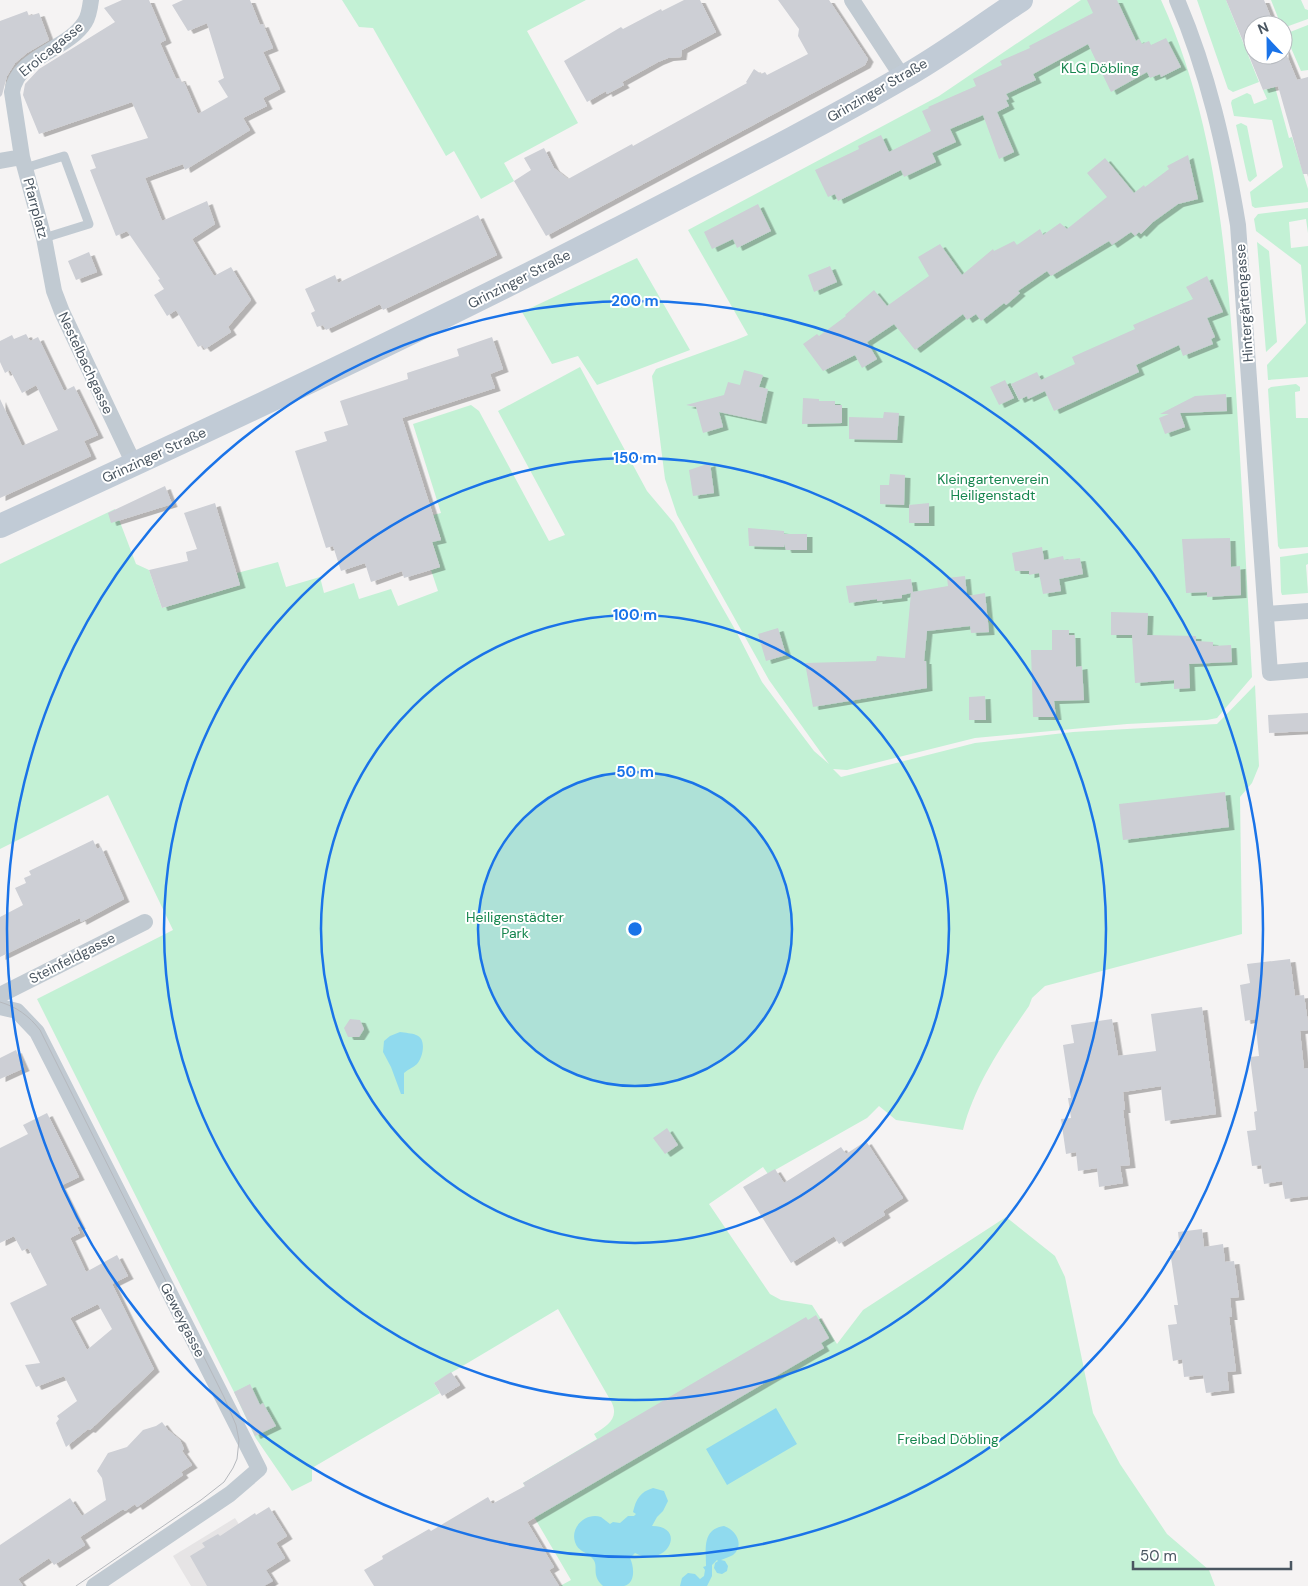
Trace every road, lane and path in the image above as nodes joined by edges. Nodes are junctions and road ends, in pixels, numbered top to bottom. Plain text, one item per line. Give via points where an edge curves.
1 (91, 0) edge
2 (852, 0) edge
3 (1021, 0) edge
4 (1177, 0) edge
5 (902, 78) junction
6 (0, 162) edge
7 (24, 163) junction
8 (44, 238) junction
9 (48, 258) joint
10 (134, 464) junction
11 (0, 526) edge
12 (1308, 611) edge
13 (1266, 614) junction
14 (1308, 670) edge
15 (144, 922) dead end
16 (0, 995) edge
17 (0, 1008) edge
18 (94, 1586) edge

1 - 7 street, Eroicagasse via 86,22 79,30 32,62 14,82 13,106
2 - 5 street
3 - 5 street, Grinzinger Straße
4 - 13 street, Hintergärtengasse via 1190,29 1213,102 1238,225
5 - 10 street, Grinzinger Straße via 668,204 512,283
6 - 7 street
7 - 8 street, Pfarrplatz
7 - 8 lane via 64,156 89,224
8 - 9 street, Pfarrplatz
9 - 10 street, Nestelbachgasse via 62,312
10 - 11 street, Grinzinger Straße
12 - 13 street
13 - 14 street, Hintergärtengasse via 1270,673
15 - 16 street, Steinfeldgasse
17 - 18 street, Geweygasse via 17,1011 37,1032 259,1469 230,1494

